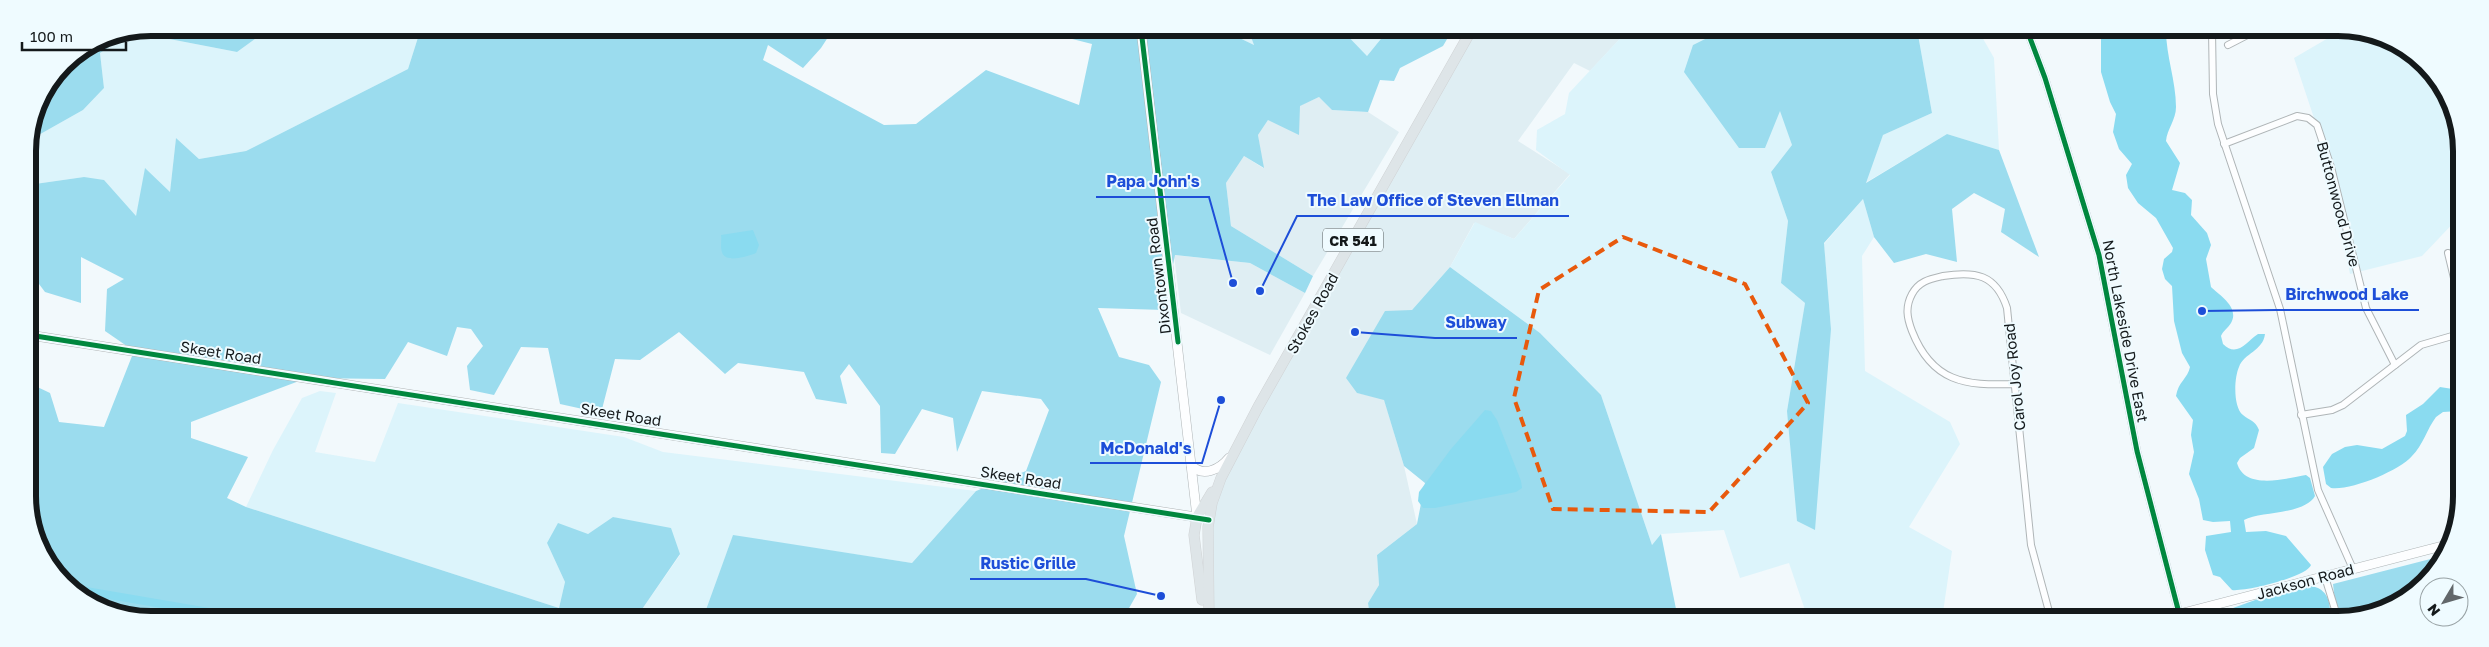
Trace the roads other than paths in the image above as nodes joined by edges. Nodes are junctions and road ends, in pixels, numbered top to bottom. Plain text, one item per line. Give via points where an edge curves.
1 (1142, 36) edge
2 (1468, 36) edge
3 (2029, 36) edge
4 (2212, 36) edge
5 (2245, 36) edge
6 (2228, 45) dead end
7 (2224, 144) junction
8 (2448, 253) dead end
9 (2453, 274) edge
10 (36, 335) edge
11 (2453, 336) edge
12 (2395, 365) junction
13 (2014, 384) junction
14 (2301, 415) junction
15 (1234, 451) junction
16 (1191, 465) junction
17 (1227, 466) junction
18 (1197, 517) junction
19 (1209, 520) junction
20 (2441, 546) edge
21 (2353, 569) junction
22 (2325, 577) junction
23 (1208, 606) junction
24 (1206, 611) edge
25 (1208, 611) edge
26 (2049, 611) edge
27 (2178, 611) edge
28 (2187, 611) edge
29 (2336, 611) edge

1 - 16 street, Dixontown Road
2 - 15 main road, Stokes Road / CR 541
3 - 27 street, North Lakeside Drive East via 2099,254 2137,451
4 - 7 street via 2213,94
5 - 6 street
7 - 12 street, Buttonwood Drive via 2297,116 2308,118 2317,126 2331,168 2366,308
7 - 14 street via 2274,287
8 - 9 street
10 - 18 street, Skeet Road
11 - 12 street via 2421,345
12 - 14 street via 2343,405
13 - 13 street, Carol Joy Road via 2007,308 1998,289 1971,273 1928,279 1917,286 1907,307 1908,319 1919,347 1939,370 1960,381 1978,385
13 - 26 street, Carol Joy Road via 2031,545
14 - 21 street via 2318,489
15 - 16 street via 1222,466 1211,471 1197,470
15 - 17 main road, Stokes Road / CR 541
16 - 18 street, Dixontown Road
17 - 18 main road, Stokes Road / CR 541
17 - 19 main road, Stokes Road / CR 541 via 1216,490
18 - 19 street, Skeet Road
18 - 23 main road
18 - 24 main road, Stokes Road / CR 541 via 1195,548
19 - 23 main road, Stokes Road / CR 541
20 - 21 street, Jackson Road
21 - 22 street, Jackson Road
22 - 28 street, Jackson Road
22 - 29 street
23 - 25 main road, Stokes Road / CR 541

